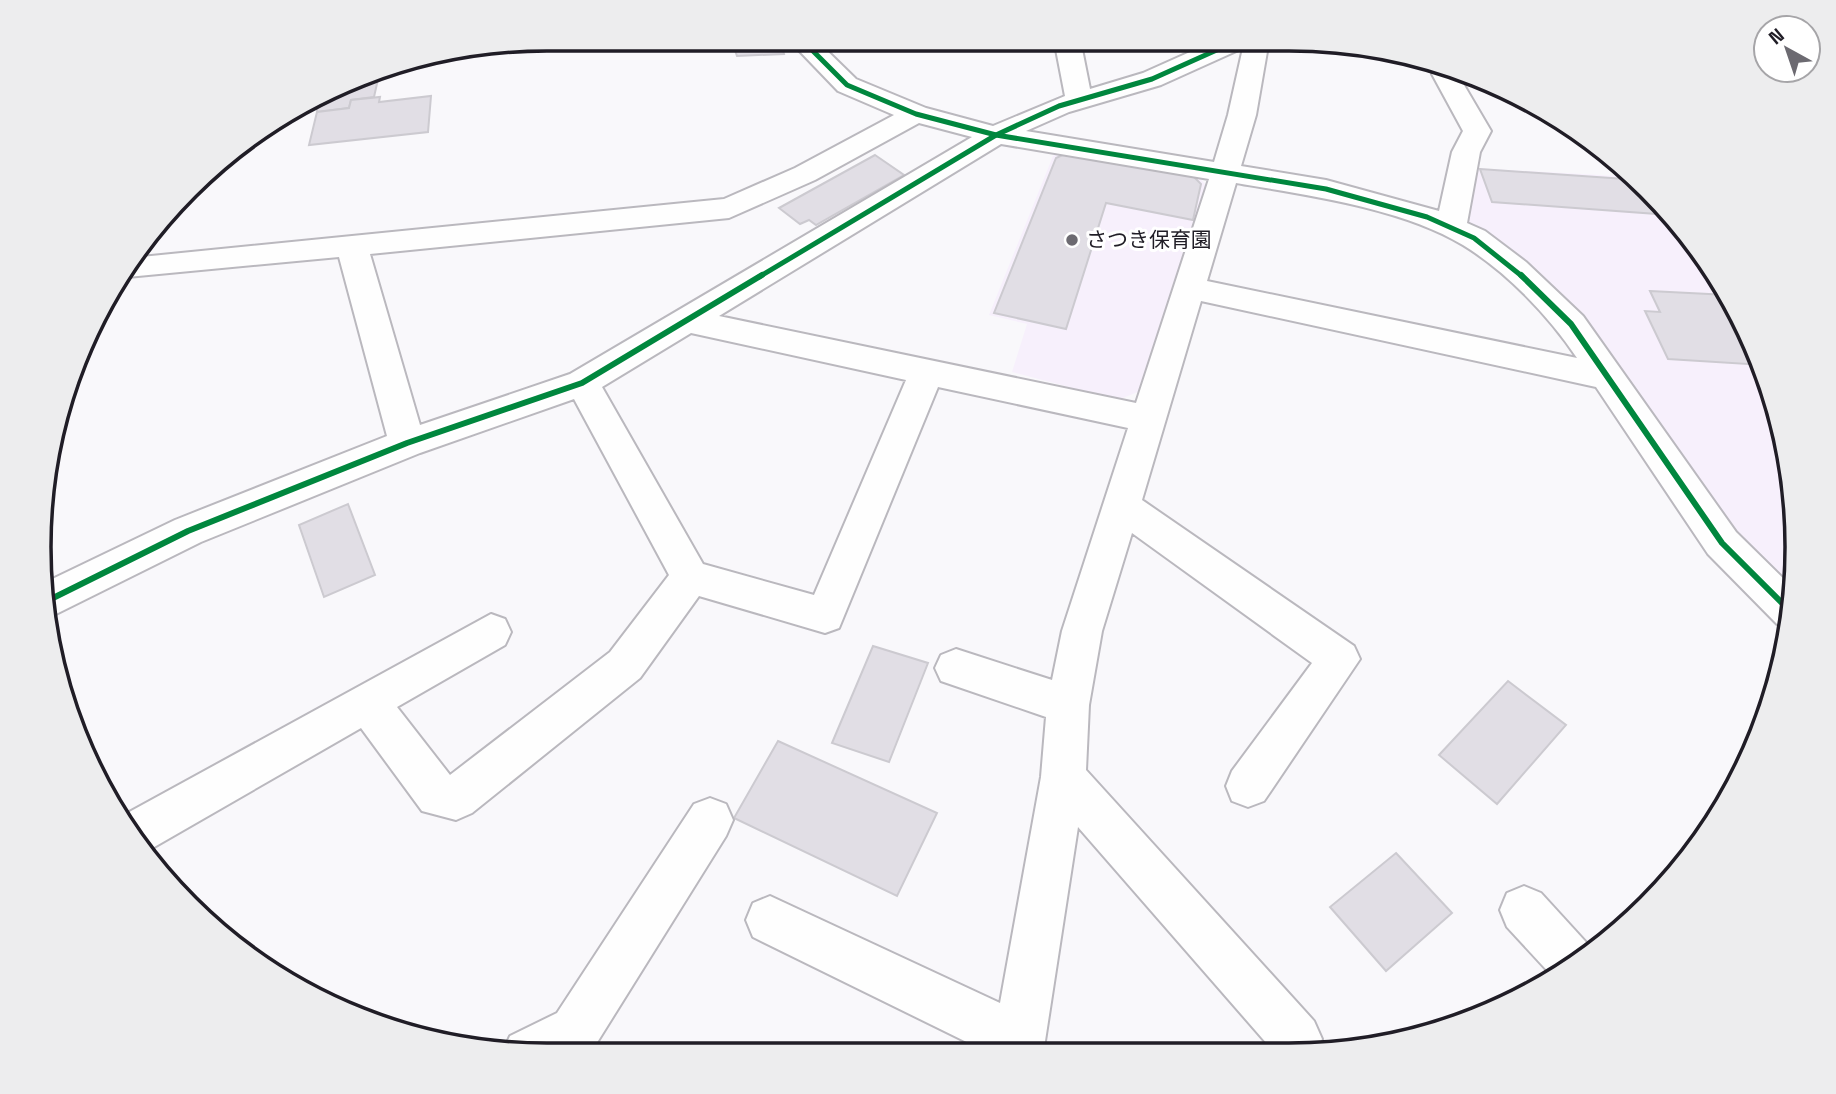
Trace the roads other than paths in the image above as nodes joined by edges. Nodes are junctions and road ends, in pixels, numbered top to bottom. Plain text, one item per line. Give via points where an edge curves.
1 (813, 51) edge
2 (1069, 51) edge
3 (1214, 51) edge
4 (1255, 51) edge
5 (1446, 76) edge
6 (1079, 100) junction
7 (916, 114) junction
8 (996, 135) junction
9 (1225, 173) junction
10 (1451, 228) junction
11 (352, 247) junction
12 (136, 268) edge
13 (1191, 288) junction
14 (688, 321) junction
15 (927, 371) junction
16 (1611, 379) junction
17 (582, 383) junction
18 (1148, 419) junction
19 (407, 443) junction
20 (1121, 505) junction
21 (690, 577) junction
22 (54, 598) edge
23 (1782, 603) edge
24 (491, 632) dead end
25 (956, 668) dead end
26 (368, 703) junction
27 (1068, 705) junction
28 (1063, 777) junction
29 (1248, 786) dead end
30 (710, 820) dead end
31 (140, 831) edge
32 (1524, 911) dead end
33 (770, 920) dead end
34 (1569, 957) edge
35 (1296, 1039) dead end
36 (550, 1043) edge
37 (1010, 1043) edge
38 (1019, 1043) edge

1 - 7 street via 847,85
2 - 6 street
3 - 6 street via 1152,79
4 - 9 street
5 - 10 street via 1477,131 1466,152
6 - 8 street
7 - 8 street
7 - 11 street via 805,174 729,208
8 - 9 street
8 - 14 street
9 - 10 street via 1326,189
9 - 13 street
10 - 16 street via 1474,238 1515,269 1571,324
11 - 12 street
11 - 19 street
13 - 16 street
13 - 18 street
14 - 15 street
14 - 17 street
15 - 18 street
15 - 21 street via 825,616
16 - 23 street via 1722,543
17 - 19 street
17 - 21 street
18 - 20 street
19 - 22 street via 188,531
20 - 27 street via 1082,631
20 - 29 street via 1339,659
21 - 26 street via 625,666 456,798 438,796
24 - 26 street
25 - 27 street
26 - 31 street
27 - 28 street
28 - 35 street
28 - 38 street
30 - 36 street via 575,1031
32 - 34 street
33 - 37 street

